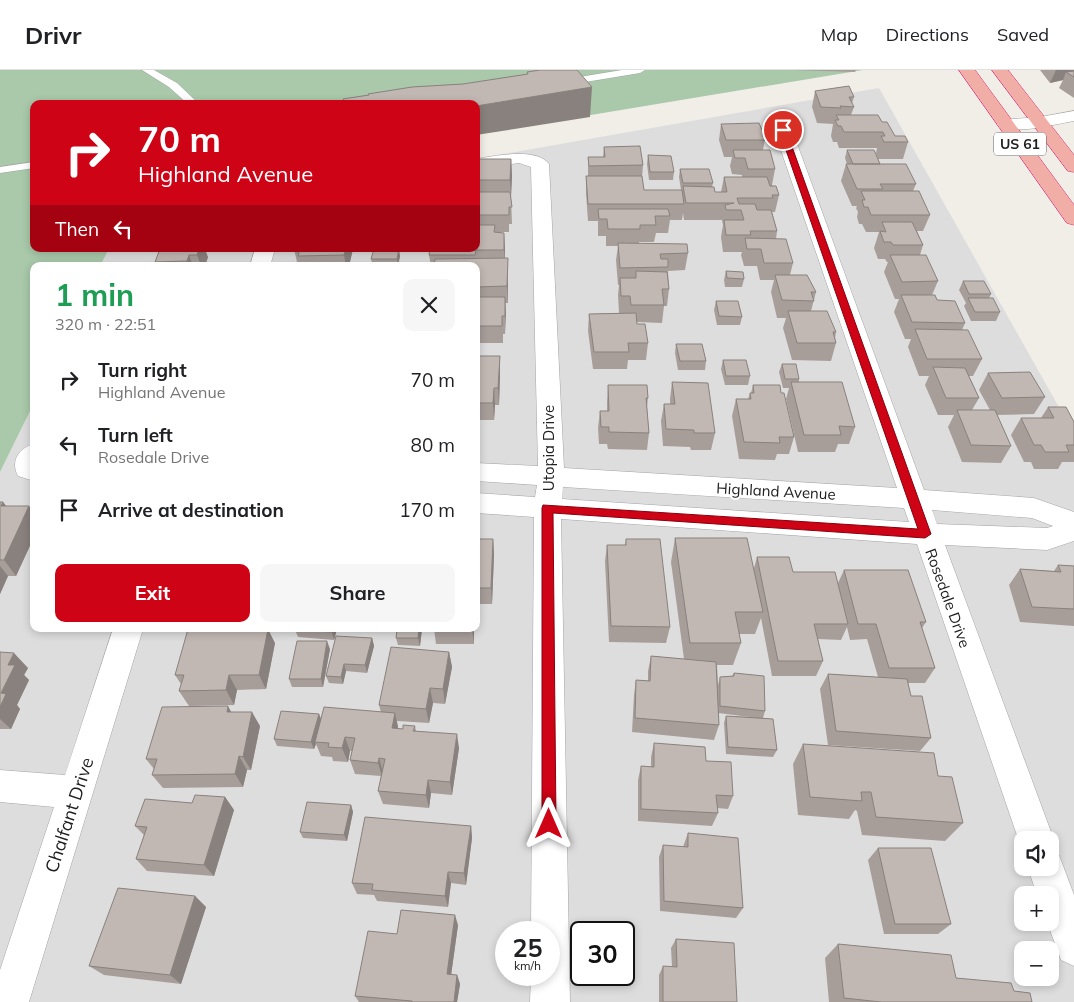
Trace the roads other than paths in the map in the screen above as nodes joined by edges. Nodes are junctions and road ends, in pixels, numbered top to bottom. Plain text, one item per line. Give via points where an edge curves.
1 (147, 70) edge
2 (634, 70) edge
3 (640, 70) edge
4 (967, 70) edge
5 (1000, 70) edge
6 (549, 85) edge
7 (190, 100) edge
8 (1074, 116) edge
9 (1040, 122) junction
10 (1006, 124) junction
11 (783, 130) dead end
12 (480, 163) edge
13 (30, 166) edge
14 (1074, 167) edge
15 (0, 170) edge
16 (1074, 219) edge
17 (30, 457) edge
18 (30, 470) edge
19 (480, 473) edge
20 (549, 493) junction
21 (914, 499) junction
22 (480, 502) edge
23 (1074, 523) edge
24 (1074, 530) edge
25 (925, 534) junction
26 (127, 632) edge
27 (0, 786) edge
28 (76, 792) junction
29 (1033, 831) edge
30 (1049, 876) edge
31 (1074, 946) edge
32 (9, 1002) edge
33 (550, 1002) edge

1 - 7 lane via 173,85
2 - 3 lane
2 - 6 lane
4 - 10 highway, US 61
5 - 9 highway, US 61
8 - 9 street
9 - 10 street
9 - 14 highway, US 61
10 - 16 highway, US 61
11 - 21 street, Rosedale Drive
12 - 20 street, Utopia Drive via 520,158 540,164
13 - 15 lane
17 - 18 street via 27,469
19 - 20 street, Highland Avenue
20 - 21 street, Highland Avenue
20 - 22 street, Highland Avenue
20 - 25 street, Highland Avenue
20 - 33 street, Utopia Drive
21 - 23 street, Highland Avenue via 1034,508
21 - 25 street, Rosedale Drive
24 - 25 street, Highland Avenue via 1047,539
25 - 29 street, Rosedale Drive
26 - 28 street, Chalfant Drive
27 - 28 street
28 - 32 street, Chalfant Drive
30 - 31 street

